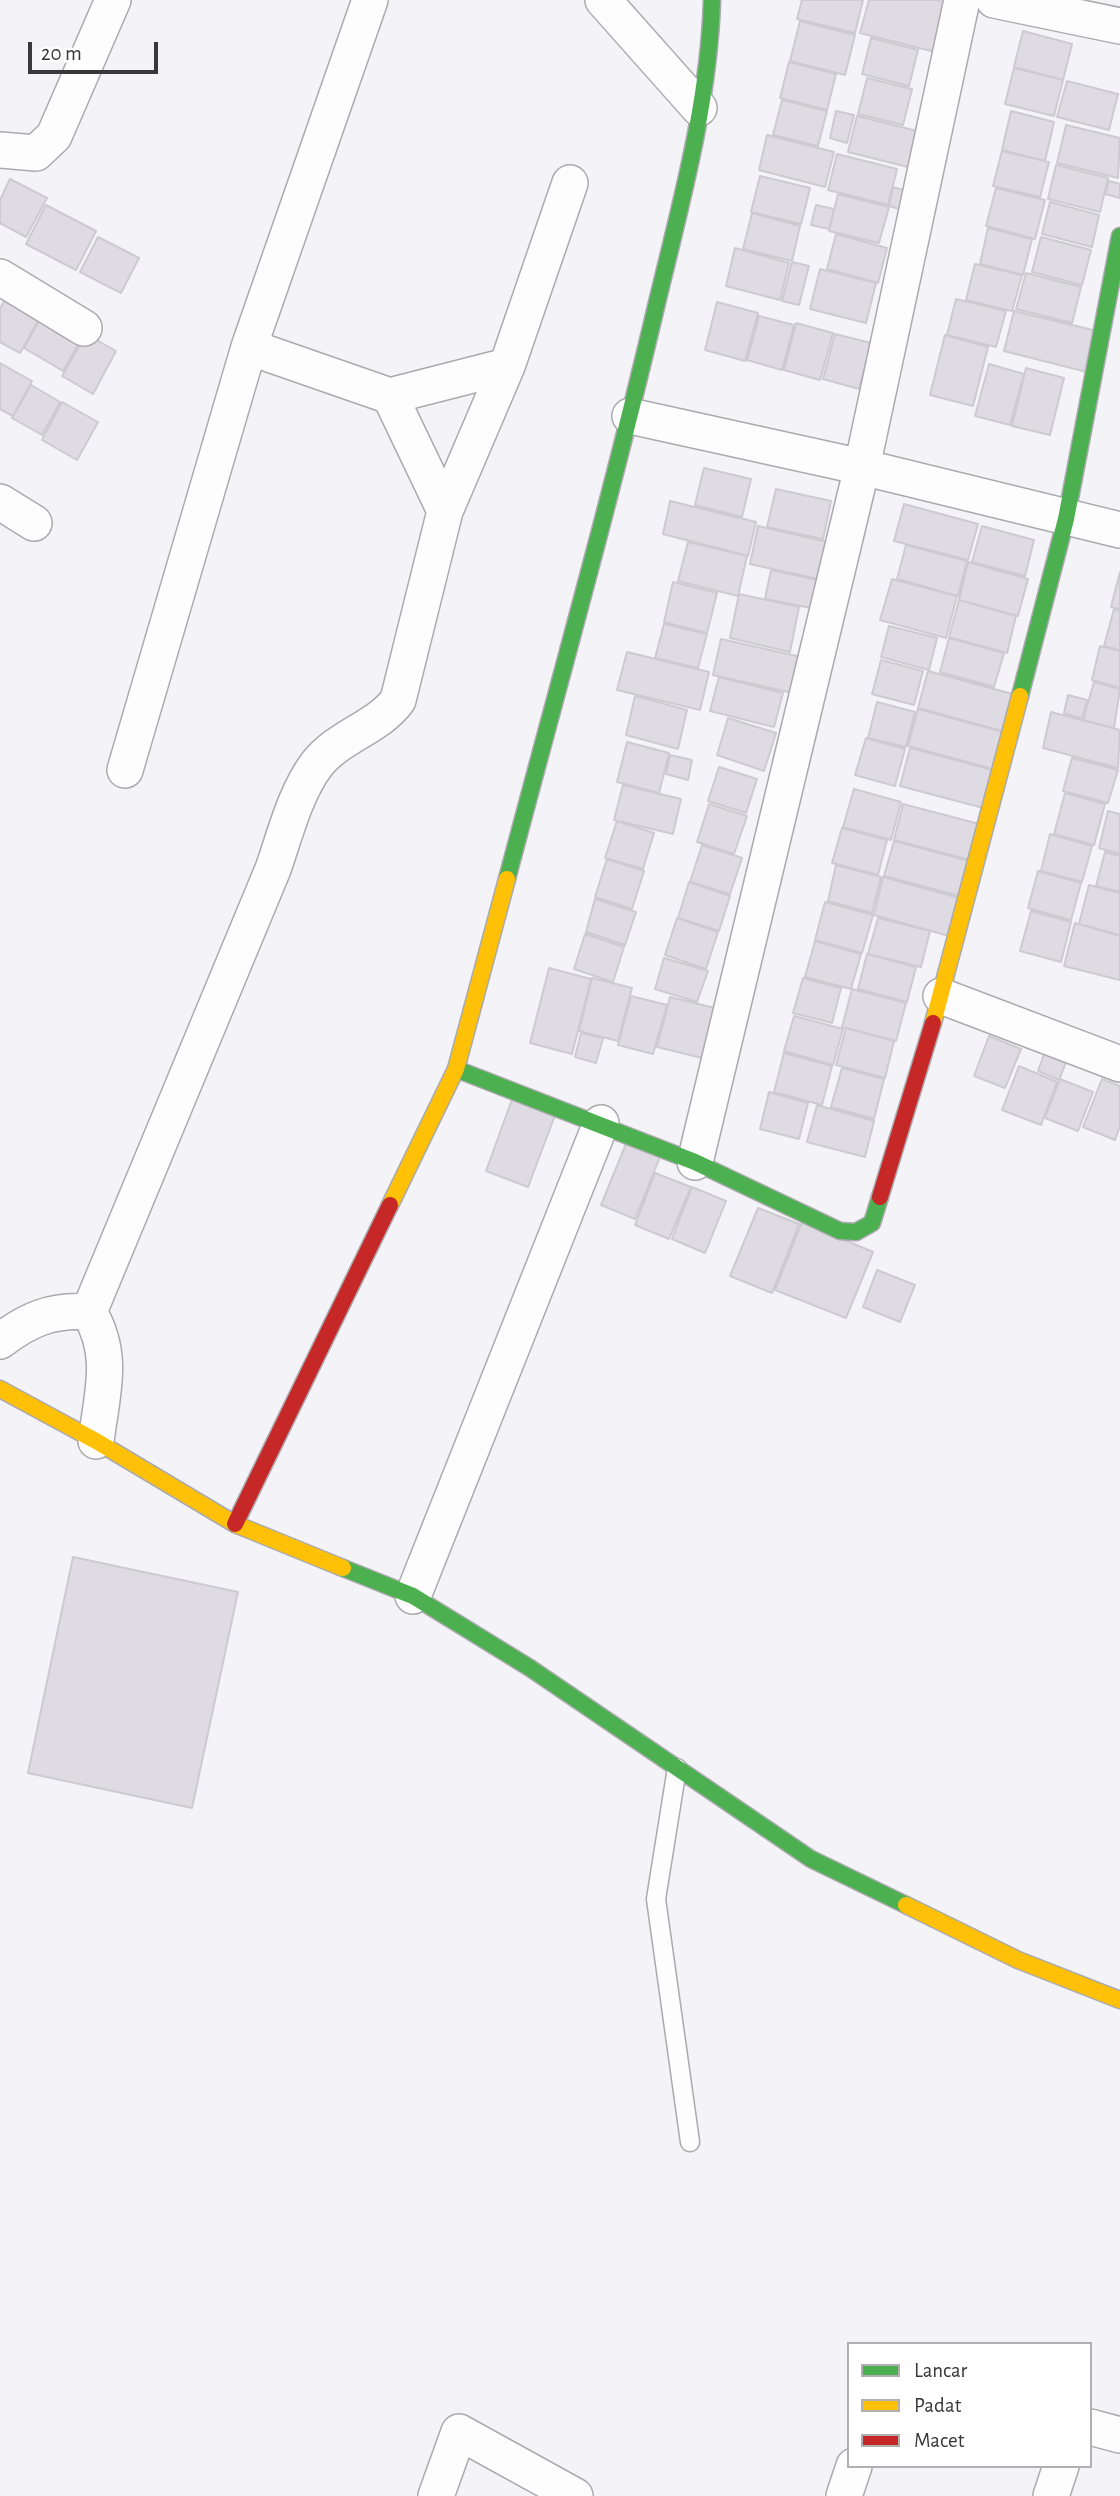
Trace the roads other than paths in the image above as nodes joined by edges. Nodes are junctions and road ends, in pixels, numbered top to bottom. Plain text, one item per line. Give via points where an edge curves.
1 (113, 0) edge
2 (370, 0) edge
3 (603, 0) edge
4 (712, 0) edge
5 (962, 0) edge
6 (994, 0) edge
7 (1120, 26) edge
8 (699, 108) junction
9 (0, 150) edge
10 (570, 183) dead end
11 (1120, 236) edge
12 (0, 277) edge
13 (83, 328) dead end
14 (249, 347) junction
15 (506, 366) junction
16 (390, 396) junction
17 (630, 416) junction
18 (862, 467) junction
19 (0, 502) edge
20 (445, 511) junction
21 (1066, 519) junction
22 (34, 523) dead end
23 (1120, 530) edge
24 (125, 770) dead end
25 (941, 996) junction
26 (1120, 1064) edge
27 (456, 1069) junction
28 (601, 1123) junction
29 (695, 1161) junction
30 (89, 1312) junction
31 (0, 1341) edge
32 (0, 1390) edge
33 (96, 1441) junction
34 (236, 1524) junction
35 (413, 1596) junction
36 (677, 1768) junction
37 (1120, 2000) edge
38 (690, 2142) dead end
39 (1092, 2428) edge
40 (1120, 2435) edge
41 (853, 2468) edge
42 (1060, 2468) edge
43 (436, 2496) edge
44 (575, 2496) edge
45 (844, 2496) edge
46 (1051, 2496) edge

1 - 9 street via 54,136 36,153
2 - 14 street
3 - 8 street
4 - 8 street
5 - 18 street
6 - 7 street
8 - 17 street
10 - 15 street
11 - 21 street
12 - 13 street
14 - 16 street
14 - 24 street
15 - 16 street
15 - 20 street
16 - 20 street
17 - 18 street
17 - 27 street
18 - 21 street
18 - 29 street
19 - 22 street
20 - 30 street via 398,700 389,712 356,730 318,763 299,800
21 - 23 street
21 - 25 street
25 - 26 street
25 - 29 street via 872,1223 856,1233 840,1231
27 - 28 street
27 - 34 street
28 - 29 street
28 - 35 street
30 - 31 street via 56,1312 30,1319
30 - 33 street via 105,1353
32 - 33 street
33 - 34 street
34 - 35 street
35 - 36 street via 530,1668
36 - 37 street via 811,1858 1018,1960
36 - 38 lane via 656,1899
39 - 40 street
41 - 45 street
42 - 46 street
43 - 44 street via 459,2432

